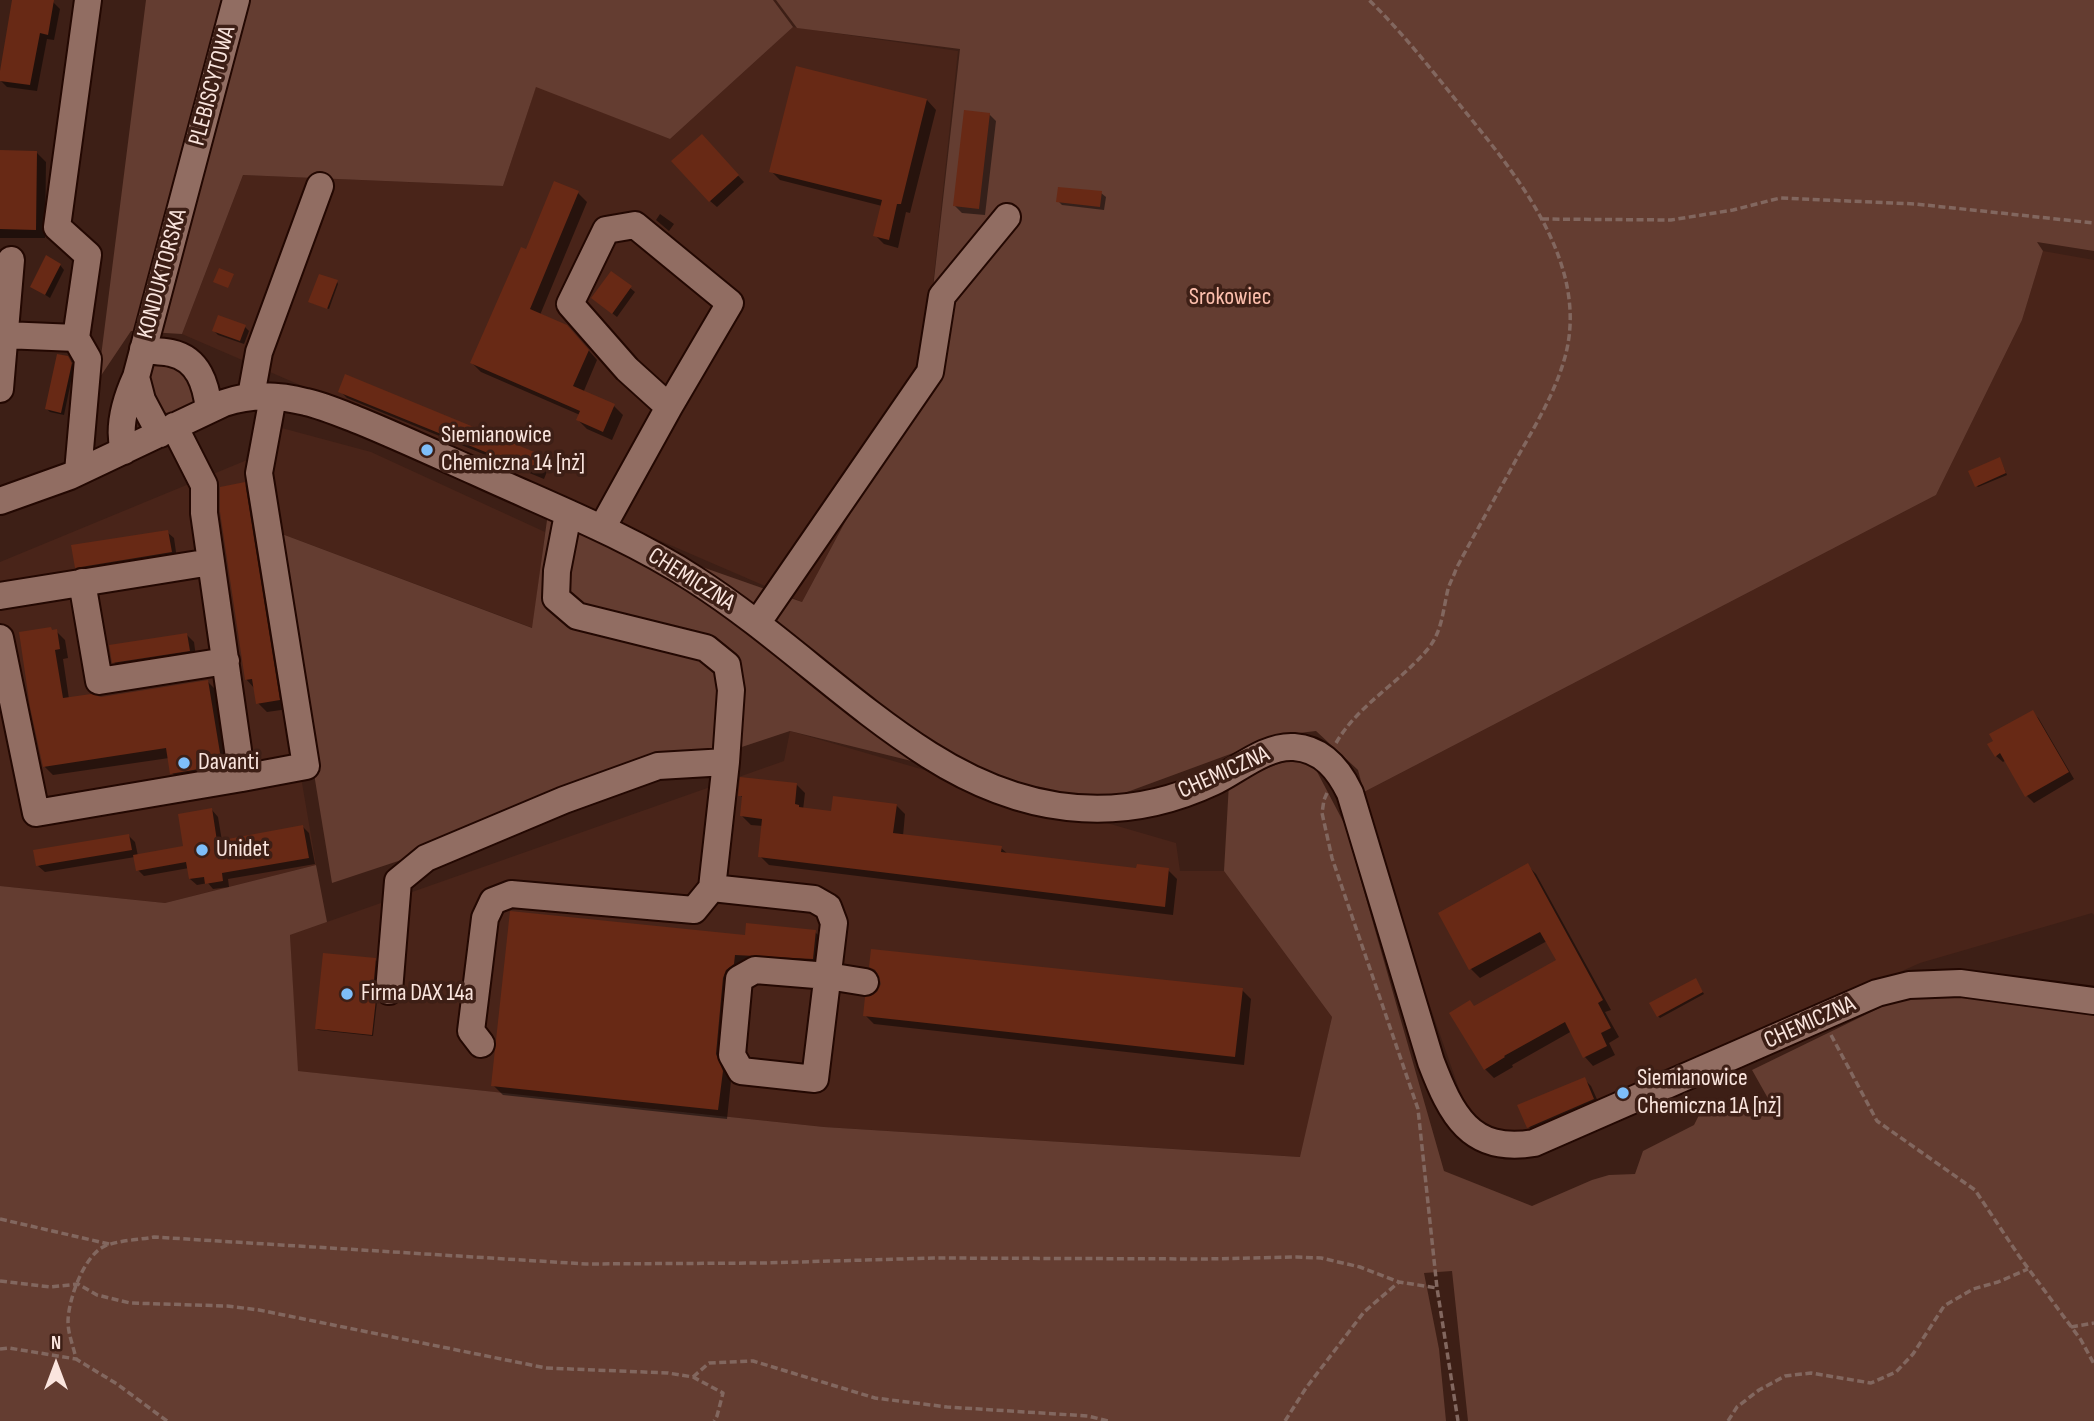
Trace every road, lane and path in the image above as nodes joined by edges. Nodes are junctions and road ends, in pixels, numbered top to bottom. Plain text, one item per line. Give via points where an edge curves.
1 (88, 0) edge
2 (236, 0) edge
3 (1369, 0) edge
4 (190, 171) joint
5 (320, 186) dead end
6 (1007, 217) dead end
7 (1542, 219) junction
8 (2094, 223) edge
9 (11, 260) dead end
10 (4, 335) junction
11 (76, 338) junction
12 (143, 349) junction
13 (136, 377) junction
14 (0, 389) edge
15 (262, 397) junction
16 (669, 407) junction
17 (209, 409) junction
18 (167, 430) junction
19 (124, 451) junction
20 (78, 472) junction
21 (0, 501) edge
22 (568, 514) junction
23 (602, 528) junction
24 (211, 562) junction
25 (82, 582) junction
26 (0, 596) edge
27 (758, 622) junction
28 (0, 638) edge
29 (226, 661) junction
30 (726, 762) junction
31 (1335, 769) junction
32 (242, 778) junction
33 (712, 888) junction
34 (828, 975) junction
35 (865, 982) dead end
36 (389, 990) dead end
37 (2094, 1001) edge
38 (1821, 1018) junction
39 (481, 1044) dead end
40 (0, 1219) edge
41 (111, 1244) junction
42 (2028, 1269) junction
43 (0, 1281) edge
44 (1399, 1283) junction
45 (78, 1284) junction
46 (1437, 1288) junction
47 (2094, 1323) edge
48 (2071, 1327) junction
49 (0, 1349) edge
50 (76, 1359) junction
51 (2094, 1364) edge
52 (693, 1377) junction
53 (167, 1421) edge
54 (714, 1421) edge
55 (1108, 1421) edge
56 (1285, 1421) edge
57 (1458, 1421) edge
58 (1728, 1421) edge

1 - 11 street via 57,226 88,255
2 - 4 street, PLEBISCYTOWA
3 - 7 path via 1401,31 1496,149
4 - 12 street, KONDUKTORSKA
5 - 15 street via 259,352
6 - 27 street via 942,296 930,372
7 - 8 path via 1671,220 1780,198 1916,204
7 - 31 path via 1568,290 1570,324 1565,357 1540,418 1456,569 1440,630 1429,649 1342,732
9 - 10 street
10 - 11 street
10 - 14 street
11 - 20 street via 88,359
12 - 13 street, KONDUKTORSKA
12 - 17 street via 172,353 197,368
13 - 18 street via 142,400
13 - 19 street, KONDUKTORSKA via 121,428
15 - 17 street via 237,399
15 - 22 street, CHEMICZNA via 317,405
15 - 32 street via 259,473 306,766
16 - 16 street via 730,303 635,225 606,230 570,304 627,369
16 - 23 street
17 - 18 street
18 - 19 street
18 - 24 street via 204,485
19 - 20 street
20 - 21 street
22 - 23 street, CHEMICZNA
22 - 30 street via 556,598 576,616 706,648 727,665 731,690
23 - 27 street, CHEMICZNA via 692,578
24 - 25 street
24 - 29 street
25 - 26 street
25 - 29 street via 99,681
27 - 31 street, CHEMICZNA via 909,743 979,783 1023,800 1100,810 1146,804 1182,795 1280,748 1305,749
28 - 32 street via 36,813
29 - 32 street
30 - 33 street
30 - 36 street via 658,766 426,858 398,881
31 - 38 street, CHEMICZNA via 1350,793 1435,1072 1451,1107 1481,1137 1498,1145 1534,1143
31 - 46 path via 1322,813 1332,858 1418,1109
33 - 34 street via 814,899 828,906 834,923
33 - 39 street via 694,910 511,894 493,901 485,918 471,1031
34 - 34 street via 815,1079 741,1071 732,1055 739,979 754,970
34 - 35 street
37 - 38 street, CHEMICZNA via 1935,983 1877,993
38 - 42 path via 1877,1121 1975,1190
40 - 41 path
41 - 44 path via 154,1237 586,1264 1296,1257 1321,1258
41 - 45 path via 102,1247 82,1269
42 - 48 path
42 - 58 path via 1973,1289 1944,1306 1913,1354 1896,1371 1871,1383 1811,1373 1785,1376 1737,1407
43 - 45 path via 50,1287
44 - 46 path
44 - 56 path via 1364,1312
45 - 50 path via 68,1323
45 - 52 path via 97,1295 130,1303 260,1310 546,1368
46 - 57 path
47 - 48 path
48 - 51 path
49 - 50 path
50 - 53 path
52 - 54 path via 723,1393
52 - 55 path via 709,1363 753,1361 875,1398

